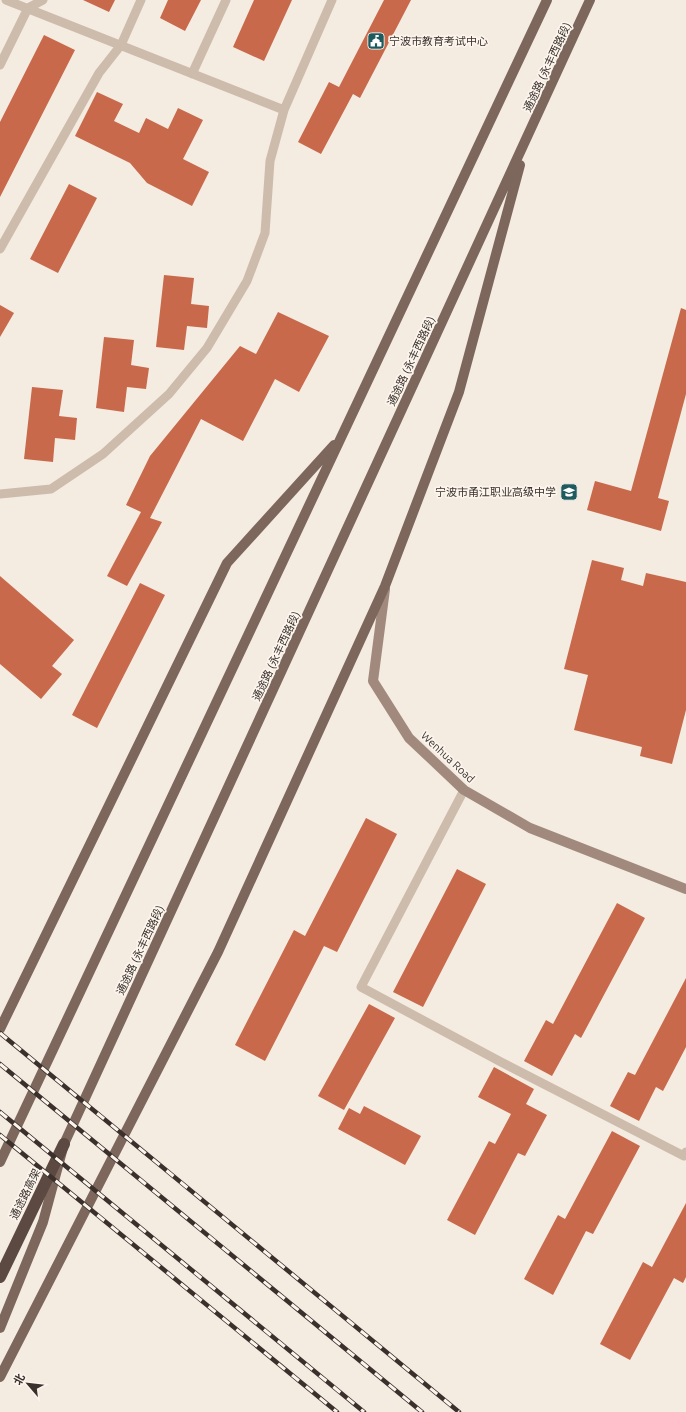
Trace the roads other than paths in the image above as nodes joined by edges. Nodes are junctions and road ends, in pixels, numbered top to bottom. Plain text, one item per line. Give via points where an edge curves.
1 (6, 0) edge
2 (43, 0) edge
3 (141, 0) edge
4 (226, 0) edge
5 (332, 0) edge
6 (547, 0) edge
7 (590, 0) edge
8 (28, 8) junction
9 (121, 46) junction
10 (0, 65) edge
11 (192, 74) junction
12 (284, 110) junction
13 (527, 139) junction
14 (0, 249) edge
15 (341, 438) junction
16 (0, 494) edge
17 (385, 586) junction
18 (464, 790) junction
19 (686, 890) edge
20 (0, 1029) edge
21 (64, 1144) junction
22 (686, 1152) edge
23 (0, 1162) edge
24 (0, 1277) edge
25 (0, 1328) edge
26 (0, 1377) edge

1 - 8 lane
2 - 8 lane
3 - 9 lane
4 - 11 lane
5 - 12 lane
6 - 15 main road
7 - 13 main road, 通途路 (永丰西路段)
8 - 9 lane
8 - 10 lane
9 - 11 lane
9 - 14 lane via 99,73
11 - 12 lane
12 - 16 lane via 270,161 265,233 247,281 207,348 169,394 103,454 51,490
13 - 17 main road via 459,392
13 - 21 main road, 通途路 (永丰西路段)
15 - 20 main road via 227,563
15 - 23 main road
17 - 18 street, Wenhua Road via 373,681 409,738
17 - 26 main road via 218,952
18 - 19 street, Wenhua Road via 530,828
18 - 22 lane via 361,987 684,1156
21 - 24 highway, 通途路高架
21 - 25 main road, 通途路 (永丰西路段) via 43,1222

